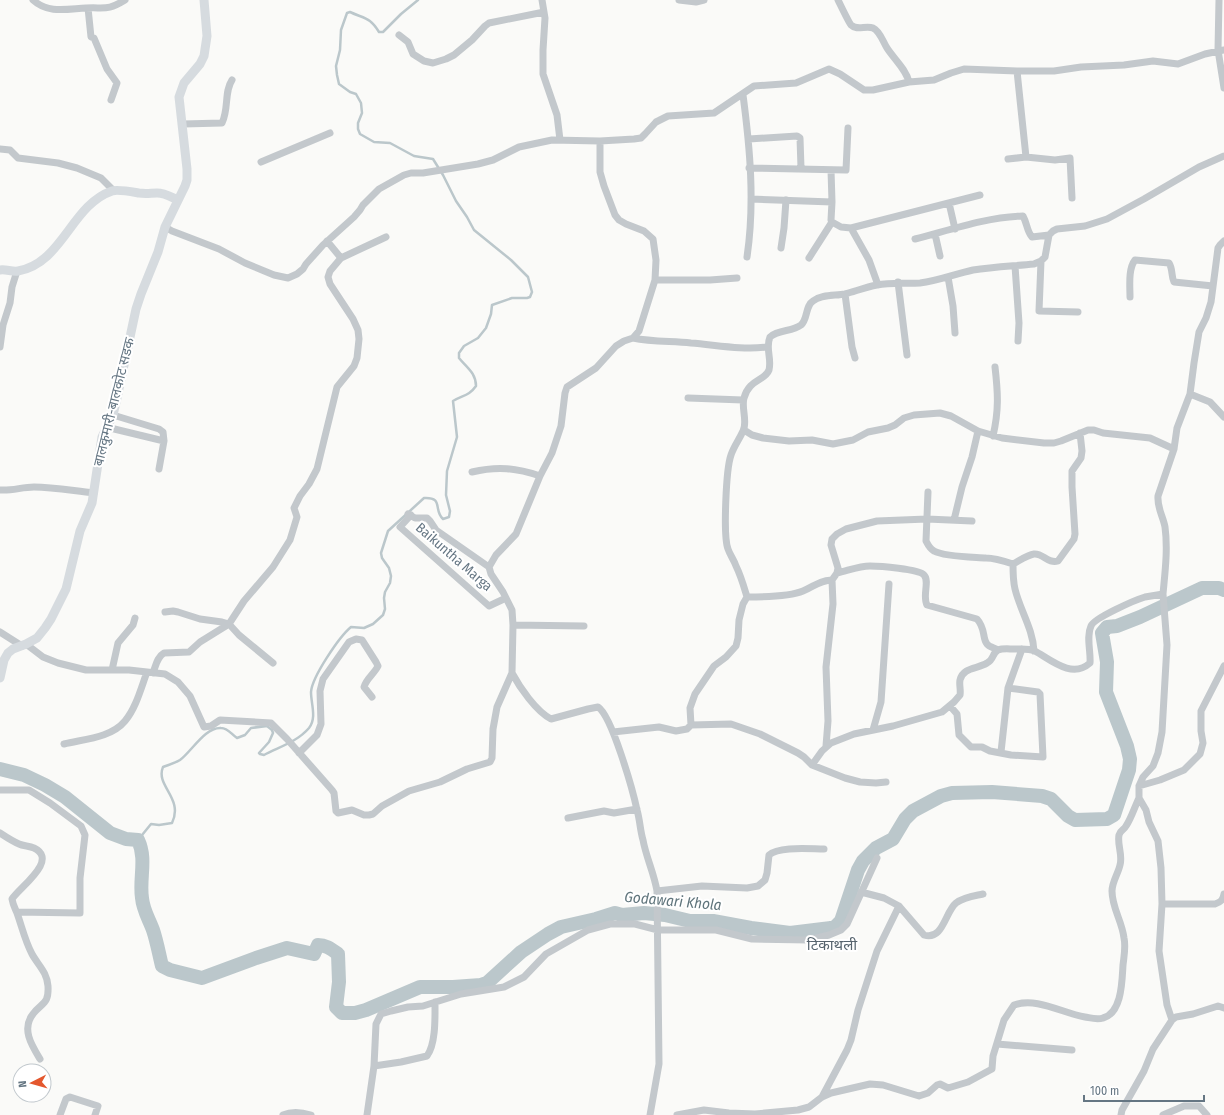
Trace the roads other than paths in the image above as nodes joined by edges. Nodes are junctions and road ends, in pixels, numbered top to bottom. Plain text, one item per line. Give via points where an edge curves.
1 (33, 0) edge
2 (125, 0) edge
3 (204, 0) edge
4 (542, 0) edge
5 (679, 0) edge
6 (704, 0) edge
7 (838, 0) edge
8 (1219, 0) edge
9 (88, 8) junction
10 (544, 12) junction
11 (399, 35) dead end
12 (1221, 50) edge
13 (1017, 71) junction
14 (232, 80) dead end
15 (909, 82) junction
16 (1224, 88) edge
17 (743, 95) junction
18 (111, 100) dead end
19 (183, 124) junction
20 (848, 128) dead end
21 (330, 134) dead end
22 (749, 139) junction
23 (560, 140) junction
24 (600, 141) junction
25 (0, 149) edge
26 (1224, 156) edge
27 (1026, 158) junction
28 (1008, 159) dead end
29 (261, 162) dead end
30 (749, 168) junction
31 (801, 168) junction
32 (831, 170) junction
33 (113, 190) junction
34 (980, 195) dead end
35 (1072, 198) dead end
36 (751, 199) junction
37 (178, 200) junction
38 (786, 200) junction
39 (832, 202) junction
40 (949, 202) junction
41 (832, 222) junction
42 (164, 227) junction
43 (851, 228) junction
44 (955, 229) junction
45 (935, 234) junction
46 (1049, 235) junction
47 (386, 237) dead end
48 (915, 239) dead end
49 (327, 241) junction
50 (1224, 241) edge
51 (781, 248) dead end
52 (940, 256) dead end
53 (747, 257) dead end
54 (341, 258) junction
55 (809, 258) dead end
56 (1041, 261) junction
57 (1014, 266) junction
58 (0, 270) edge
59 (17, 271) junction
60 (948, 277) junction
61 (737, 278) dead end
62 (654, 280) junction
63 (898, 282) junction
64 (878, 285) junction
65 (1213, 286) junction
66 (845, 294) junction
67 (1130, 297) dead end
68 (1078, 312) dead end
69 (955, 333) dead end
70 (633, 338) junction
71 (1018, 341) dead end
72 (0, 347) edge
73 (767, 347) junction
74 (908, 355) dead end
75 (855, 358) dead end
76 (995, 366) dead end
77 (1190, 394) junction
78 (688, 398) dead end
79 (743, 400) junction
80 (113, 415) junction
81 (1224, 416) edge
82 (106, 427) junction
83 (744, 430) junction
84 (978, 431) junction
85 (1080, 433) junction
86 (993, 436) junction
87 (164, 441) junction
88 (1174, 449) junction
89 (159, 469) dead end
90 (472, 472) dead end
91 (540, 476) junction
92 (0, 490) edge
93 (928, 492) dead end
94 (94, 493) junction
95 (927, 519) junction
96 (954, 520) junction
97 (972, 521) dead end
98 (1013, 564) junction
99 (488, 567) junction
100 (835, 576) junction
101 (889, 584) dead end
102 (1163, 594) junction
103 (747, 597) junction
104 (506, 598) junction
105 (165, 612) dead end
106 (135, 618) dead end
107 (229, 624) junction
108 (513, 625) junction
109 (584, 626) dead end
110 (0, 632) edge
111 (24, 645) junction
112 (1022, 649) junction
113 (998, 650) junction
114 (1034, 651) junction
115 (272, 663) dead end
116 (1224, 666) edge
117 (112, 670) junction
118 (150, 673) junction
119 (512, 673) junction
120 (0, 678) edge
121 (1008, 688) junction
122 (372, 697) dead end
123 (950, 706) junction
124 (691, 725) junction
125 (873, 730) junction
126 (613, 732) junction
127 (64, 744) dead end
128 (826, 746) junction
129 (297, 751) junction
130 (1000, 752) junction
131 (812, 765) junction
132 (886, 782) dead end
133 (1139, 786) junction
134 (0, 790) edge
135 (1139, 798) junction
136 (637, 809) junction
137 (568, 818) dead end
138 (0, 833) edge
139 (824, 849) dead end
140 (877, 858) dead end
141 (861, 892) junction
142 (657, 894) junction
143 (983, 894) dead end
144 (1224, 894) edge
145 (1162, 904) junction
146 (899, 906) junction
147 (17, 912) junction
148 (658, 927) junction
149 (435, 1002) junction
150 (1224, 1008) edge
151 (1172, 1020) junction
152 (997, 1044) junction
153 (1072, 1050) dead end
154 (40, 1059) dead end
155 (374, 1066) junction
156 (822, 1097) junction
157 (60, 1115) edge
158 (95, 1115) edge
159 (283, 1115) edge
160 (311, 1115) edge
161 (367, 1115) edge
162 (650, 1115) edge
163 (677, 1115) edge
164 (1121, 1115) edge
165 (1163, 1115) edge
166 (1207, 1115) edge

1 - 9 street via 38,5 55,10
2 - 9 street via 109,8
3 - 19 main road, बालकुमारी-बालकोट सडक via 206,48 200,64 180,91
4 - 10 street
5 - 6 street
7 - 15 street via 853,27 871,27 877,31 886,48 908,76
8 - 12 street
9 - 18 street via 91,37 94,38 107,69 117,83
10 - 11 street via 490,23 462,49 437,63 428,63 414,54 408,42
10 - 23 street via 543,74 557,115
12 - 13 street via 1178,64 1153,61 1054,71
12 - 16 street
13 - 15 street via 970,69 934,80
13 - 27 street
14 - 19 street via 229,84 227,108 222,123
15 - 17 street via 864,90 829,69 796,83 754,86
17 - 22 street
17 - 24 street via 714,113 662,118 640,138
19 - 37 main road, बालकुमारी-बालकोट सडक via 187,180
20 - 32 street via 846,170
21 - 29 street
22 - 30 street
22 - 31 street via 797,136 800,138
23 - 24 street
23 - 49 street via 519,147 493,160 478,164 404,175 379,189 354,217
24 - 62 street via 600,172 615,215 619,220 644,231 653,239 656,260
25 - 33 street via 10,150 18,158 58,163 83,170 102,178
26 - 46 street via 1199,167 1107,219 1085,226 1057,229
27 - 28 street
27 - 35 street via 1070,158
30 - 31 street
30 - 36 street
31 - 32 street
32 - 39 street
33 - 37 main road via 158,193
33 - 59 main road via 92,204 42,260
34 - 40 street
36 - 38 street
36 - 53 street
37 - 42 main road, बालकुमारी-बालकोट सडक
38 - 39 street
38 - 51 street
39 - 41 street
40 - 43 street
40 - 44 street
41 - 43 street via 841,227
41 - 55 street
42 - 49 street via 219,249 245,263 288,278 303,269
42 - 80 main road, बालकुमारी-बालकोट सडक via 158,252 136,309
43 - 64 street via 869,260
44 - 45 street
44 - 46 street via 992,219 1023,216 1032,237
45 - 48 street
45 - 52 street
46 - 56 street via 1045,257
47 - 54 street
49 - 54 street
50 - 65 street via 1218,248
54 - 107 street via 328,277 358,330 357,358 354,366 337,387 317,469 294,508 297,517 290,540 273,567 244,601
56 - 57 street
56 - 68 street via 1039,311
57 - 60 street
57 - 71 street
58 - 59 main road
59 - 72 street via 3,324
60 - 63 street via 918,283
60 - 69 street
61 - 62 street
62 - 70 street via 639,331
63 - 64 street
63 - 74 street
64 - 66 street
65 - 67 street via 1174,282 1169,263 1135,260 1131,269
65 - 77 street via 1209,309 1198,337
66 - 73 street via 826,296 813,301 802,325 772,335
66 - 75 street
70 - 73 street via 741,349
70 - 91 street via 624,340 596,368 567,387 558,437
73 - 79 street via 769,369 765,376 751,384
76 - 86 street via 998,418
77 - 81 street via 1210,402
77 - 88 street via 1177,428
78 - 79 street
79 - 83 street
80 - 82 main road, बालकुमारी-बालकोट सडक
80 - 87 street via 159,429 163,432
82 - 87 street
82 - 94 main road, बालकुमारी-बालकोट सडक via 99,450
83 - 84 street via 763,438 812,440 833,444 888,428 914,415 940,413
83 - 103 street via 730,458 726,533 728,549
84 - 86 street
84 - 96 street
85 - 86 street via 1048,443
85 - 88 street via 1094,430 1150,438
85 - 98 street via 1081,458 1072,471 1074,539 1058,561 1050,561 1032,554
87 - 89 street
88 - 102 street via 1157,503 1165,525 1166,538
90 - 91 street via 494,468 514,469
91 - 99 street via 516,534
92 - 94 street via 36,487
93 - 95 street
94 - 111 main road, बालकुमारी-बालकोट सडक via 80,531 66,589 45,628 37,638
95 - 96 street
95 - 98 street via 926,541 934,551 998,559
95 - 100 street via 877,521 837,534 832,539 831,546 838,568
96 - 97 street
98 - 114 street via 1015,590 1032,635
99 - 104 street
99 - 104 street, Baikuntha Marga via 436,530 426,518 415,518 410,515 400,527 489,606
100 - 103 street via 822,580 802,592 770,597
100 - 113 street via 869,566 920,572 926,578 924,597 927,605 978,619 985,642
100 - 128 street via 826,667
101 - 125 street via 882,695
102 - 114 street via 1144,598 1105,614 1093,622 1089,635 1090,663 1085,667 1068,669
102 - 133 street via 1166,645 1162,732 1153,766
103 - 124 street via 739,620 736,646 714,666 695,694 690,708
104 - 108 street via 512,610
105 - 107 street via 173,611
106 - 117 street via 133,625 118,643
107 - 115 street
107 - 118 street via 189,652 164,653 158,658
108 - 109 street
108 - 119 street
110 - 111 street
111 - 117 street via 58,663 86,670
111 - 120 main road, बालकुमारी-बालकोट सडक via 8,653
112 - 113 street
112 - 114 street
112 - 121 street
113 - 123 street via 986,664 967,670 961,677 960,695
116 - 133 street via 1201,711 1203,743 1200,754 1184,770
117 - 118 street
118 - 127 street via 125,722 106,734
118 - 129 street via 165,674 182,687 190,696 204,727 220,720 271,723
119 - 126 street via 539,710 549,718 554,719 598,707
119 - 129 street via 496,706 493,753 490,762 409,791 373,814 364,815 352,810 338,813 334,793
121 - 130 street
121 - 130 street via 1040,694 1044,755 1041,757
122 - 129 street via 364,687 378,666 362,640 356,639 348,642 323,680 320,691 321,724 317,734
123 - 125 street via 942,712
123 - 130 street via 957,714 959,735 971,747
124 - 126 street via 687,729 676,731 659,727
124 - 131 street via 731,724 760,734 798,753
125 - 128 street via 854,734
126 - 136 street
128 - 131 street
131 - 132 street via 860,782
133 - 135 street
134 - 147 street via 29,790 81,826 85,835 80,871 80,913
135 - 145 street via 1158,841
135 - 152 street via 1126,827 1119,834 1121,864 1112,889 1114,908 1125,945 1122,985 1114,1011 1108,1016 1096,1019 1074,1015 1050,1006 1017,1004 1009,1010
136 - 137 street via 614,813 604,811
136 - 142 street
138 - 147 street via 20,845 34,848 43,860 39,870 12,899
139 - 142 street via 773,851 769,855 765,880 758,886 702,886
140 - 141 street
141 - 146 street via 884,898
141 - 148 street via 847,924 841,930 809,940 752,939 716,930
142 - 148 street
143 - 146 street via 963,898 955,904 940,930 928,937
144 - 145 street via 1223,899 1215,904
145 - 151 street via 1160,966
146 - 156 street via 877,951 847,1050
147 - 154 street via 27,944 45,974 48,985 47,998 33,1013 27,1028 29,1039
148 - 149 street via 610,924 588,930 546,954 524,977 504,987 461,994
148 - 162 street via 659,1064
149 - 155 street via 381,1014 376,1024
149 - 155 street via 431,1051 427,1056
150 - 151 street via 1218,1006
151 - 164 street via 1153,1049
152 - 153 street
152 - 156 street via 992,1069 954,1087 948,1088 940,1084 919,1096 870,1084
155 - 161 street
156 - 163 street via 809,1108 798,1110 755,1114 704,1110
157 - 158 street via 66,1099 70,1097 98,1106
159 - 160 street via 300,1112
165 - 166 street via 1184,1106 1199,1106

